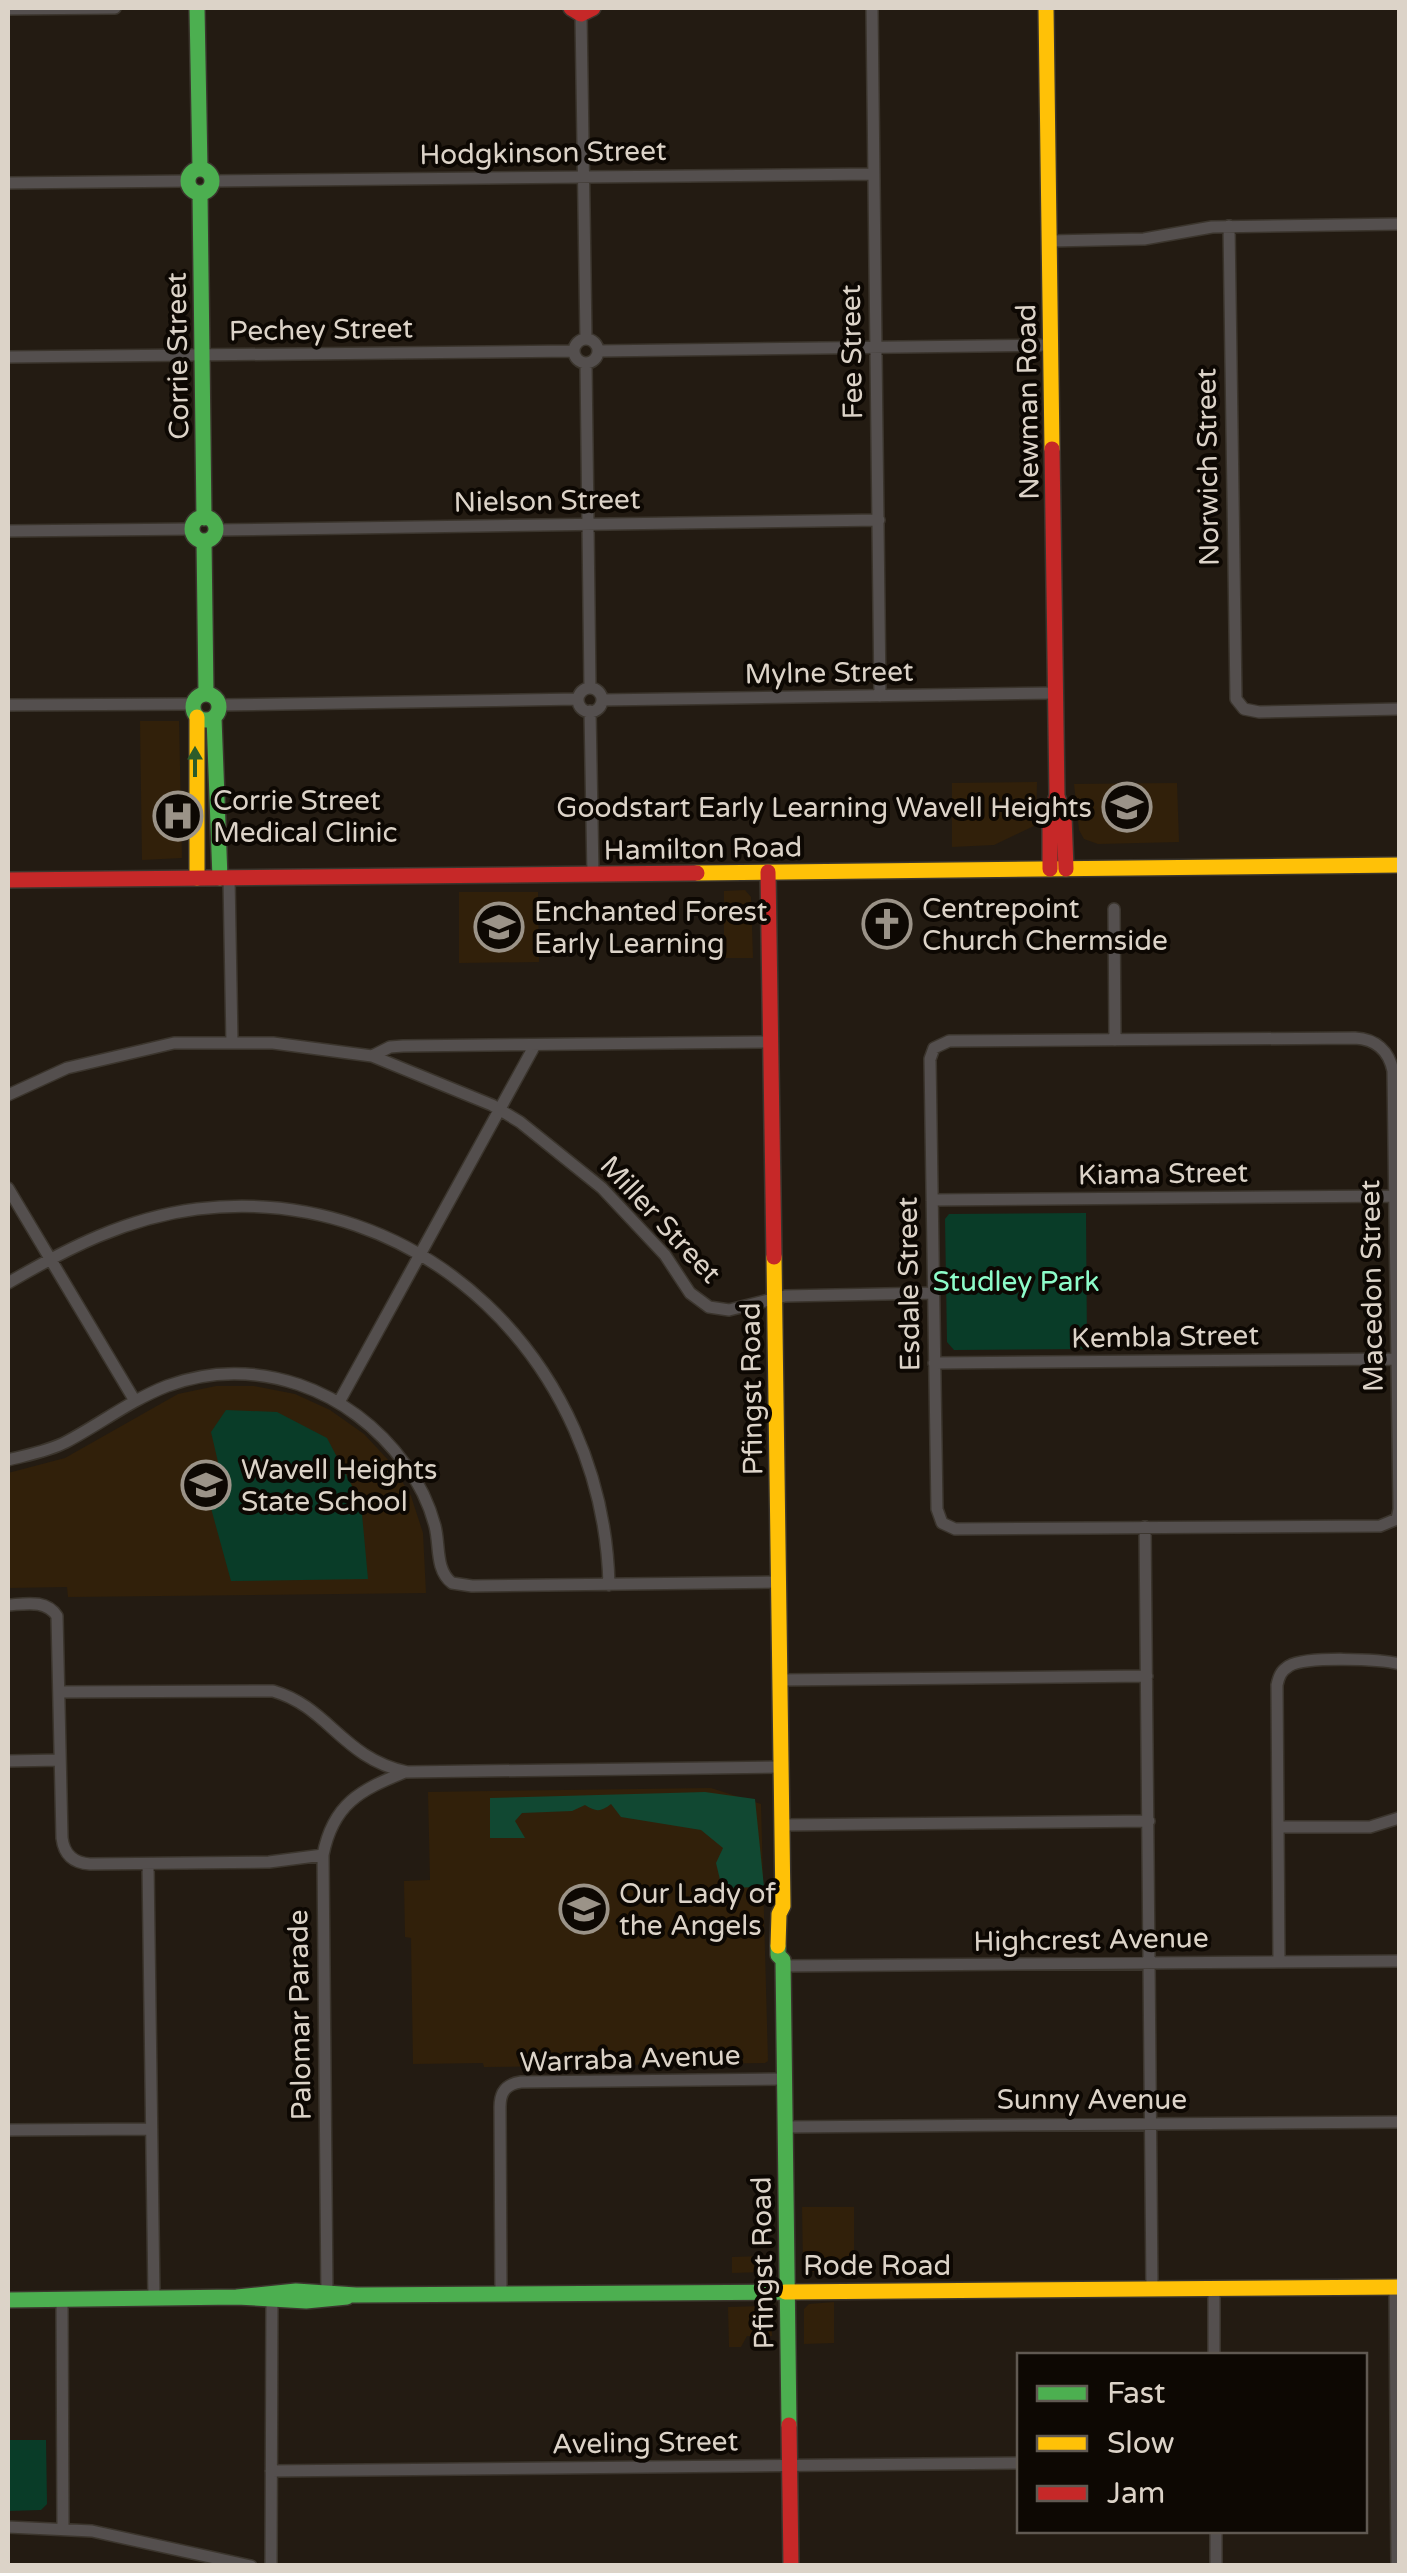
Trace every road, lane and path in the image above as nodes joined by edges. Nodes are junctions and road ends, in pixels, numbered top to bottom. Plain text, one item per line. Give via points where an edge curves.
1 (8, 8) edge
2 (115, 8) edge
3 (198, 8) edge
4 (872, 8) edge
5 (1046, 8) edge
6 (582, 10) edge
7 (874, 174) junction
8 (584, 176) junction
9 (200, 181) junction
10 (8, 183) edge
11 (1400, 224) edge
12 (1229, 226) junction
13 (1050, 241) junction
14 (586, 339) junction
15 (1051, 345) junction
16 (876, 348) junction
17 (574, 351) junction
18 (598, 351) junction
19 (202, 355) junction
20 (8, 357) edge
21 (586, 362) junction
22 (879, 520) junction
23 (588, 525) junction
24 (204, 529) junction
25 (8, 531) edge
26 (590, 688) junction
27 (1056, 693) junction
28 (880, 696) junction
29 (578, 700) junction
30 (602, 700) junction
31 (8, 706) edge
32 (213, 706) junction
33 (1400, 709) edge
34 (195, 711) junction
35 (590, 711) junction
36 (1400, 866) edge
37 (1058, 869) junction
38 (768, 872) junction
39 (592, 874) junction
40 (197, 878) junction
41 (224, 878) junction
42 (8, 880) edge
43 (1114, 909) dead end
44 (1115, 1040) junction
45 (232, 1042) junction
46 (772, 1042) junction
47 (535, 1044) junction
48 (372, 1056) junction
49 (8, 1094) edge
50 (500, 1108) junction
51 (8, 1188) edge
52 (1395, 1196) junction
53 (932, 1200) junction
54 (418, 1256) junction
55 (50, 1259) junction
56 (8, 1283) edge
57 (1398, 1288) edge
58 (934, 1293) junction
59 (776, 1299) junction
60 (1397, 1358) junction
61 (934, 1363) junction
62 (134, 1402) junction
63 (338, 1402) junction
64 (8, 1460) edge
65 (1145, 1526) junction
66 (778, 1582) junction
67 (609, 1585) junction
68 (8, 1605) edge
69 (1400, 1664) edge
70 (1147, 1676) junction
71 (780, 1680) junction
72 (60, 1692) junction
73 (60, 1760) junction
74 (8, 1761) edge
75 (781, 1767) junction
76 (407, 1772) junction
77 (1400, 1818) edge
78 (1149, 1821) junction
79 (782, 1825) junction
80 (1279, 1827) junction
81 (322, 1855) junction
82 (148, 1864) junction
83 (1400, 1961) edge
84 (1279, 1962) junction
85 (783, 1963) junction
86 (1150, 1963) junction
87 (784, 2079) junction
88 (1400, 2122) edge
89 (1151, 2123) junction
90 (785, 2127) junction
91 (151, 2129) junction
92 (8, 2130) edge
93 (1397, 2287) edge
94 (1152, 2288) junction
95 (1214, 2288) junction
96 (788, 2290) junction
97 (501, 2294) junction
98 (272, 2296) junction
99 (327, 2296) junction
100 (154, 2298) junction
101 (62, 2299) junction
102 (8, 2300) edge
103 (1214, 2353) edge
104 (1017, 2464) edge
105 (790, 2465) junction
106 (271, 2471) junction
107 (8, 2527) edge
108 (63, 2528) junction
109 (1216, 2533) edge
110 (252, 2566) edge
111 (271, 2566) edge
112 (791, 2566) edge
113 (1216, 2566) edge
114 (1397, 2566) edge

1 - 2 street
3 - 9 main road, Corrie Street
4 - 7 street, Fee Street
5 - 13 main road, Newman Road
6 - 8 street
7 - 8 street, Hodgkinson Street
7 - 16 street, Fee Street
8 - 9 street, Hodgkinson Street
8 - 14 street
9 - 10 street, Hodgkinson Street
9 - 19 main road, Corrie Street
11 - 12 street
12 - 13 street via 1144,239
12 - 33 street, Norwich Street via 1240,706 1259,712
13 - 15 main road, Newman Road
14 - 17 street
14 - 18 street
15 - 16 street
15 - 27 main road, Newman Road
16 - 18 street
16 - 22 street, Fee Street
17 - 19 street, Pechey Street
17 - 21 street
18 - 21 street
19 - 20 street, Pechey Street
19 - 24 main road, Corrie Street
21 - 23 street
22 - 23 street, Nielson Street
22 - 28 street, Fee Street
23 - 24 street, Nielson Street
23 - 26 street
24 - 25 street, Nielson Street
24 - 32 main road, Corrie Street
26 - 29 street
26 - 30 street
27 - 28 street, Mylne Street
27 - 37 main road, Newman Road via 1057,796 1050,816
28 - 30 street, Mylne Street
29 - 32 street
29 - 35 street
30 - 35 street
31 - 34 street
32 - 34 main road via 207,721
32 - 34 main road via 198,696
32 - 41 main road, Corrie Street
40 -> 34 main road
35 - 39 street
36 - 37 main road, Hamilton Road
37 - 38 main road, Hamilton Road
38 - 39 main road, Hamilton Road
38 - 46 main road, Pfingst Road
39 - 41 main road, Hamilton Road
40 - 41 main road, Hamilton Road
40 - 42 main road, Hamilton Road
41 - 45 street
43 - 44 street
44 - 52 street, Macedon Street via 1372,1041 1392,1063
44 - 53 street, Esdale Street via 936,1045 930,1059
45 - 48 street, Miller Street
45 - 49 street, Miller Street via 174,1043 99,1060
46 - 47 street
46 - 59 main road, Pfingst Road
47 - 48 street via 397,1046
47 - 50 street
48 - 50 street, Miller Street
50 - 54 street
50 - 59 street, Miller Street via 602,1188 702,1304 729,1310
51 - 55 street
52 - 53 street, Kiama Street
52 - 57 street, Macedon Street
53 - 58 street, Esdale Street
54 - 55 street via 340,1221 272,1208 219,1208 131,1222
54 - 63 street
54 - 67 street via 475,1293 551,1381 598,1491
55 - 56 street
55 - 62 street
57 - 60 street, Macedon Street
58 - 59 street, Miller Street
58 - 61 street, Esdale Street
59 - 66 main road, Pfingst Road
60 - 61 street, Kembla Street
60 - 65 street, Macedon Street via 1394,1522
61 - 65 street, Esdale Street via 942,1523
62 - 63 street via 196,1378 256,1374 295,1381
62 - 64 street via 60,1445
63 - 67 street via 384,1441 423,1491 448,1581
65 - 70 street
66 - 67 street
66 - 71 main road, Pfingst Road
68 - 72 street via 42,1604 54,1612
69 - 80 street via 1279,1664
70 - 71 street
70 - 78 street
71 - 75 main road, Pfingst Road
72 - 73 street
72 - 76 street via 273,1691 305,1704 359,1753
73 - 74 street
73 - 82 street via 68,1856 84,1864
75 - 76 street
75 - 79 main road, Pfingst Road
76 - 81 street, Palomar Parade via 349,1802 333,1822
77 - 80 street via 1370,1827
78 - 79 street
78 - 86 street
79 - 85 main road, Pfingst Road via 789,1954
80 - 84 street
81 - 82 street
81 - 99 street, Palomar Parade
82 - 91 street
83 - 84 street, Highcrest Avenue
84 - 86 street, Highcrest Avenue
85 - 86 street, Highcrest Avenue
85 - 87 main road, Pfingst Road
86 - 89 street
87 - 90 main road, Pfingst Road
87 - 97 street, Warraba Avenue via 507,2086 500,2107
88 - 89 street, Sunny Avenue
89 - 90 street, Sunny Avenue
89 - 94 street
90 - 96 main road, Pfingst Road
91 - 92 street
91 - 100 street
93 - 95 main road, Rode Road
93 - 114 street
94 - 95 main road, Rode Road
94 - 96 main road, Rode Road
95 - 103 street
96 - 97 main road, Rode Road
96 - 105 main road, Pfingst Road
97 - 99 main road, Rode Road
98 - 99 main road, Rode Road
98 - 100 main road, Rode Road
98 - 106 street
100 - 101 main road, Rode Road
101 - 102 main road, Rode Road
101 - 108 street
104 - 105 street, Aveling Street
105 - 106 street, Aveling Street
105 - 112 main road, Pfingst Road
106 - 111 street
107 - 108 street
108 - 110 street
109 - 113 street

